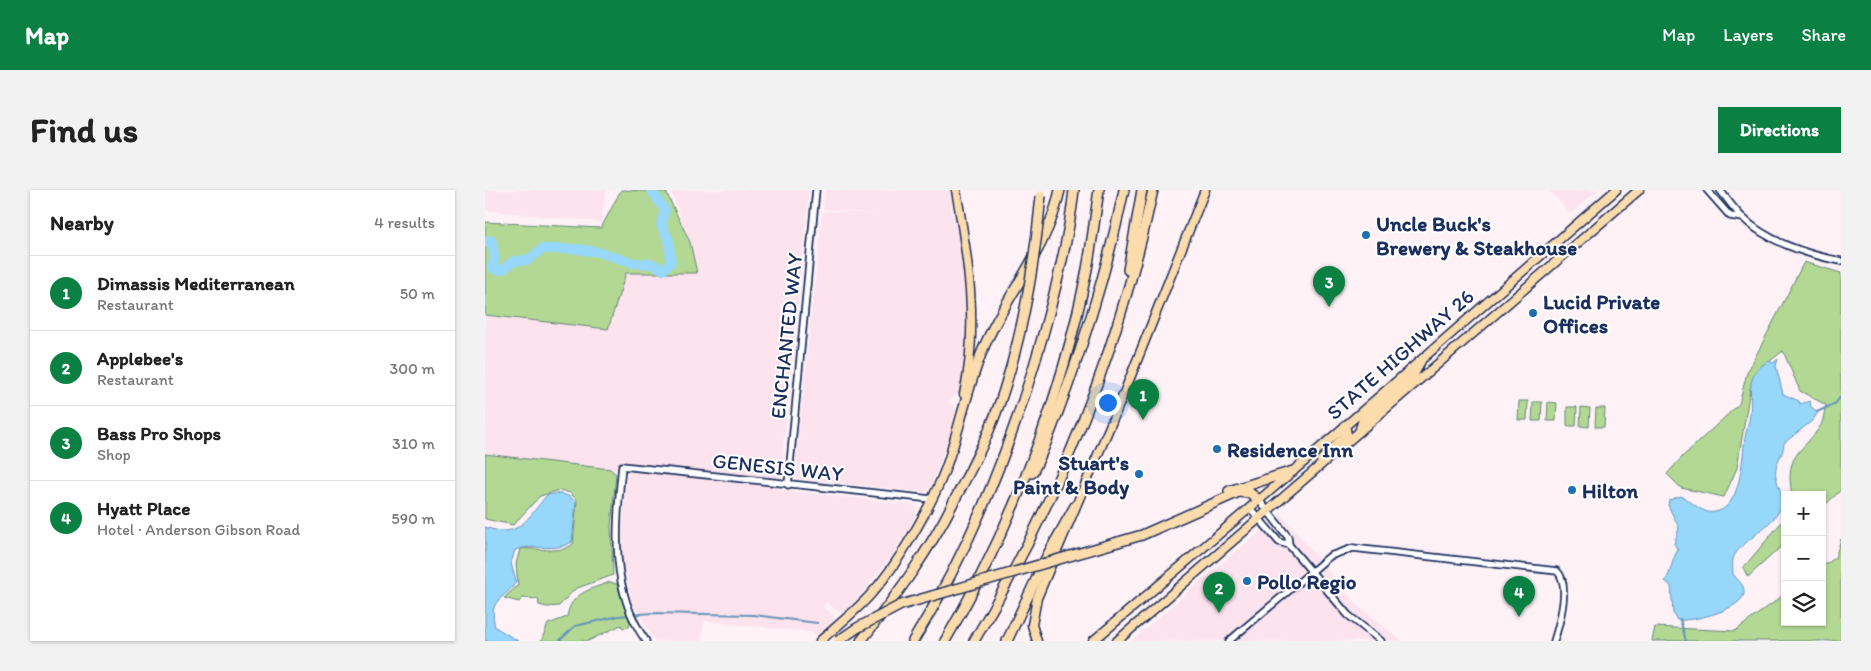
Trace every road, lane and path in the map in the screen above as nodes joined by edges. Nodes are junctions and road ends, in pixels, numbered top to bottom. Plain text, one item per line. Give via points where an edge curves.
1 (816, 190) edge
2 (956, 190) edge
3 (1060, 190) edge
4 (1074, 190) edge
5 (1099, 190) edge
6 (1124, 190) edge
7 (1141, 190) edge
8 (1153, 190) edge
9 (1205, 190) edge
10 (1616, 190) edge
11 (1639, 190) edge
12 (1707, 190) edge
13 (1720, 190) edge
14 (1042, 193) edge
15 (1743, 218) junction
16 (1539, 257) junction
17 (1841, 260) edge
18 (1548, 267) junction
19 (1118, 320) junction
20 (1423, 357) junction
21 (1345, 425) junction
22 (1359, 432) junction
23 (952, 449) junction
24 (1315, 470) junction
25 (1293, 472) junction
26 (788, 485) junction
27 (1017, 496) junction
28 (931, 500) junction
29 (1259, 500) junction
30 (1075, 506) junction
31 (1250, 508) junction
32 (1268, 511) junction
33 (1193, 512) junction
34 (1259, 519) junction
35 (1289, 545) junction
36 (1311, 571) junction
37 (645, 641) edge
38 (820, 641) edge
39 (838, 641) edge
40 (859, 641) edge
41 (913, 641) edge
42 (945, 641) edge
43 (974, 641) edge
44 (1007, 641) edge
45 (1037, 641) edge
46 (1093, 641) edge
47 (1117, 641) edge
48 (1229, 641) edge
49 (1381, 641) edge
50 (1554, 641) edge

1 - 26 street, ENCHANTED WAY
2 - 23 main road via 970,278 971,324 968,373
3 - 23 highway via 1048,230 1032,264 991,330
4 - 41 highway via 1056,288 1007,450 953,571
5 - 27 highway via 1087,269 1071,336 1042,432
6 - 27 highway via 1081,351 1052,429 1033,471
7 - 19 highway
8 - 19 highway via 1142,242
9 - 30 main road via 1125,393
10 - 16 main road, STATE HIGHWAY 26
11 - 18 main road, STATE HIGHWAY 26
12 - 15 street via 1730,216
13 - 15 street
14 - 40 highway, bridge via 1026,301 1004,391 973,466 942,526 915,568
15 - 17 street via 1784,244 1824,258
16 - 18 main road
16 - 20 main road, STATE HIGHWAY 26
18 - 22 main road, STATE HIGHWAY 26
19 - 43 highway via 1069,457 1027,547
20 - 21 main road, STATE HIGHWAY 26
20 - 22 main road via 1413,377 1363,419
21 - 24 main road via 1347,434
21 - 25 main road, STATE HIGHWAY 26
22 - 24 main road, STATE HIGHWAY 26
23 - 28 main road
24 - 32 main road, STATE HIGHWAY 26
25 - 29 main road, STATE HIGHWAY 26
25 - 33 highway via 1238,486
26 - 28 street, GENESIS WAY
26 - 37 street, GENESIS WAY via 622,466 616,543 619,578 628,608
27 - 42 highway
28 - 38 main road via 915,533 871,594
29 - 31 main road, STATE HIGHWAY 26
29 - 32 street
29 - 33 highway via 1249,493 1239,492
30 - 44 highway via 1047,556
30 - 45 main road via 1034,608 1031,625
31 - 34 street
31 - 46 main road, STATE HIGHWAY 26
32 - 34 main road, STATE HIGHWAY 26
32 - 35 street via 1288,537
33 - 39 highway, bridge via 1142,535 901,605
34 - 35 street via 1279,542
34 - 47 main road, STATE HIGHWAY 26
35 - 36 street
36 - 48 street
36 - 49 street via 1348,615
36 - 50 street via 1329,556 1353,548 1557,571 1564,588

